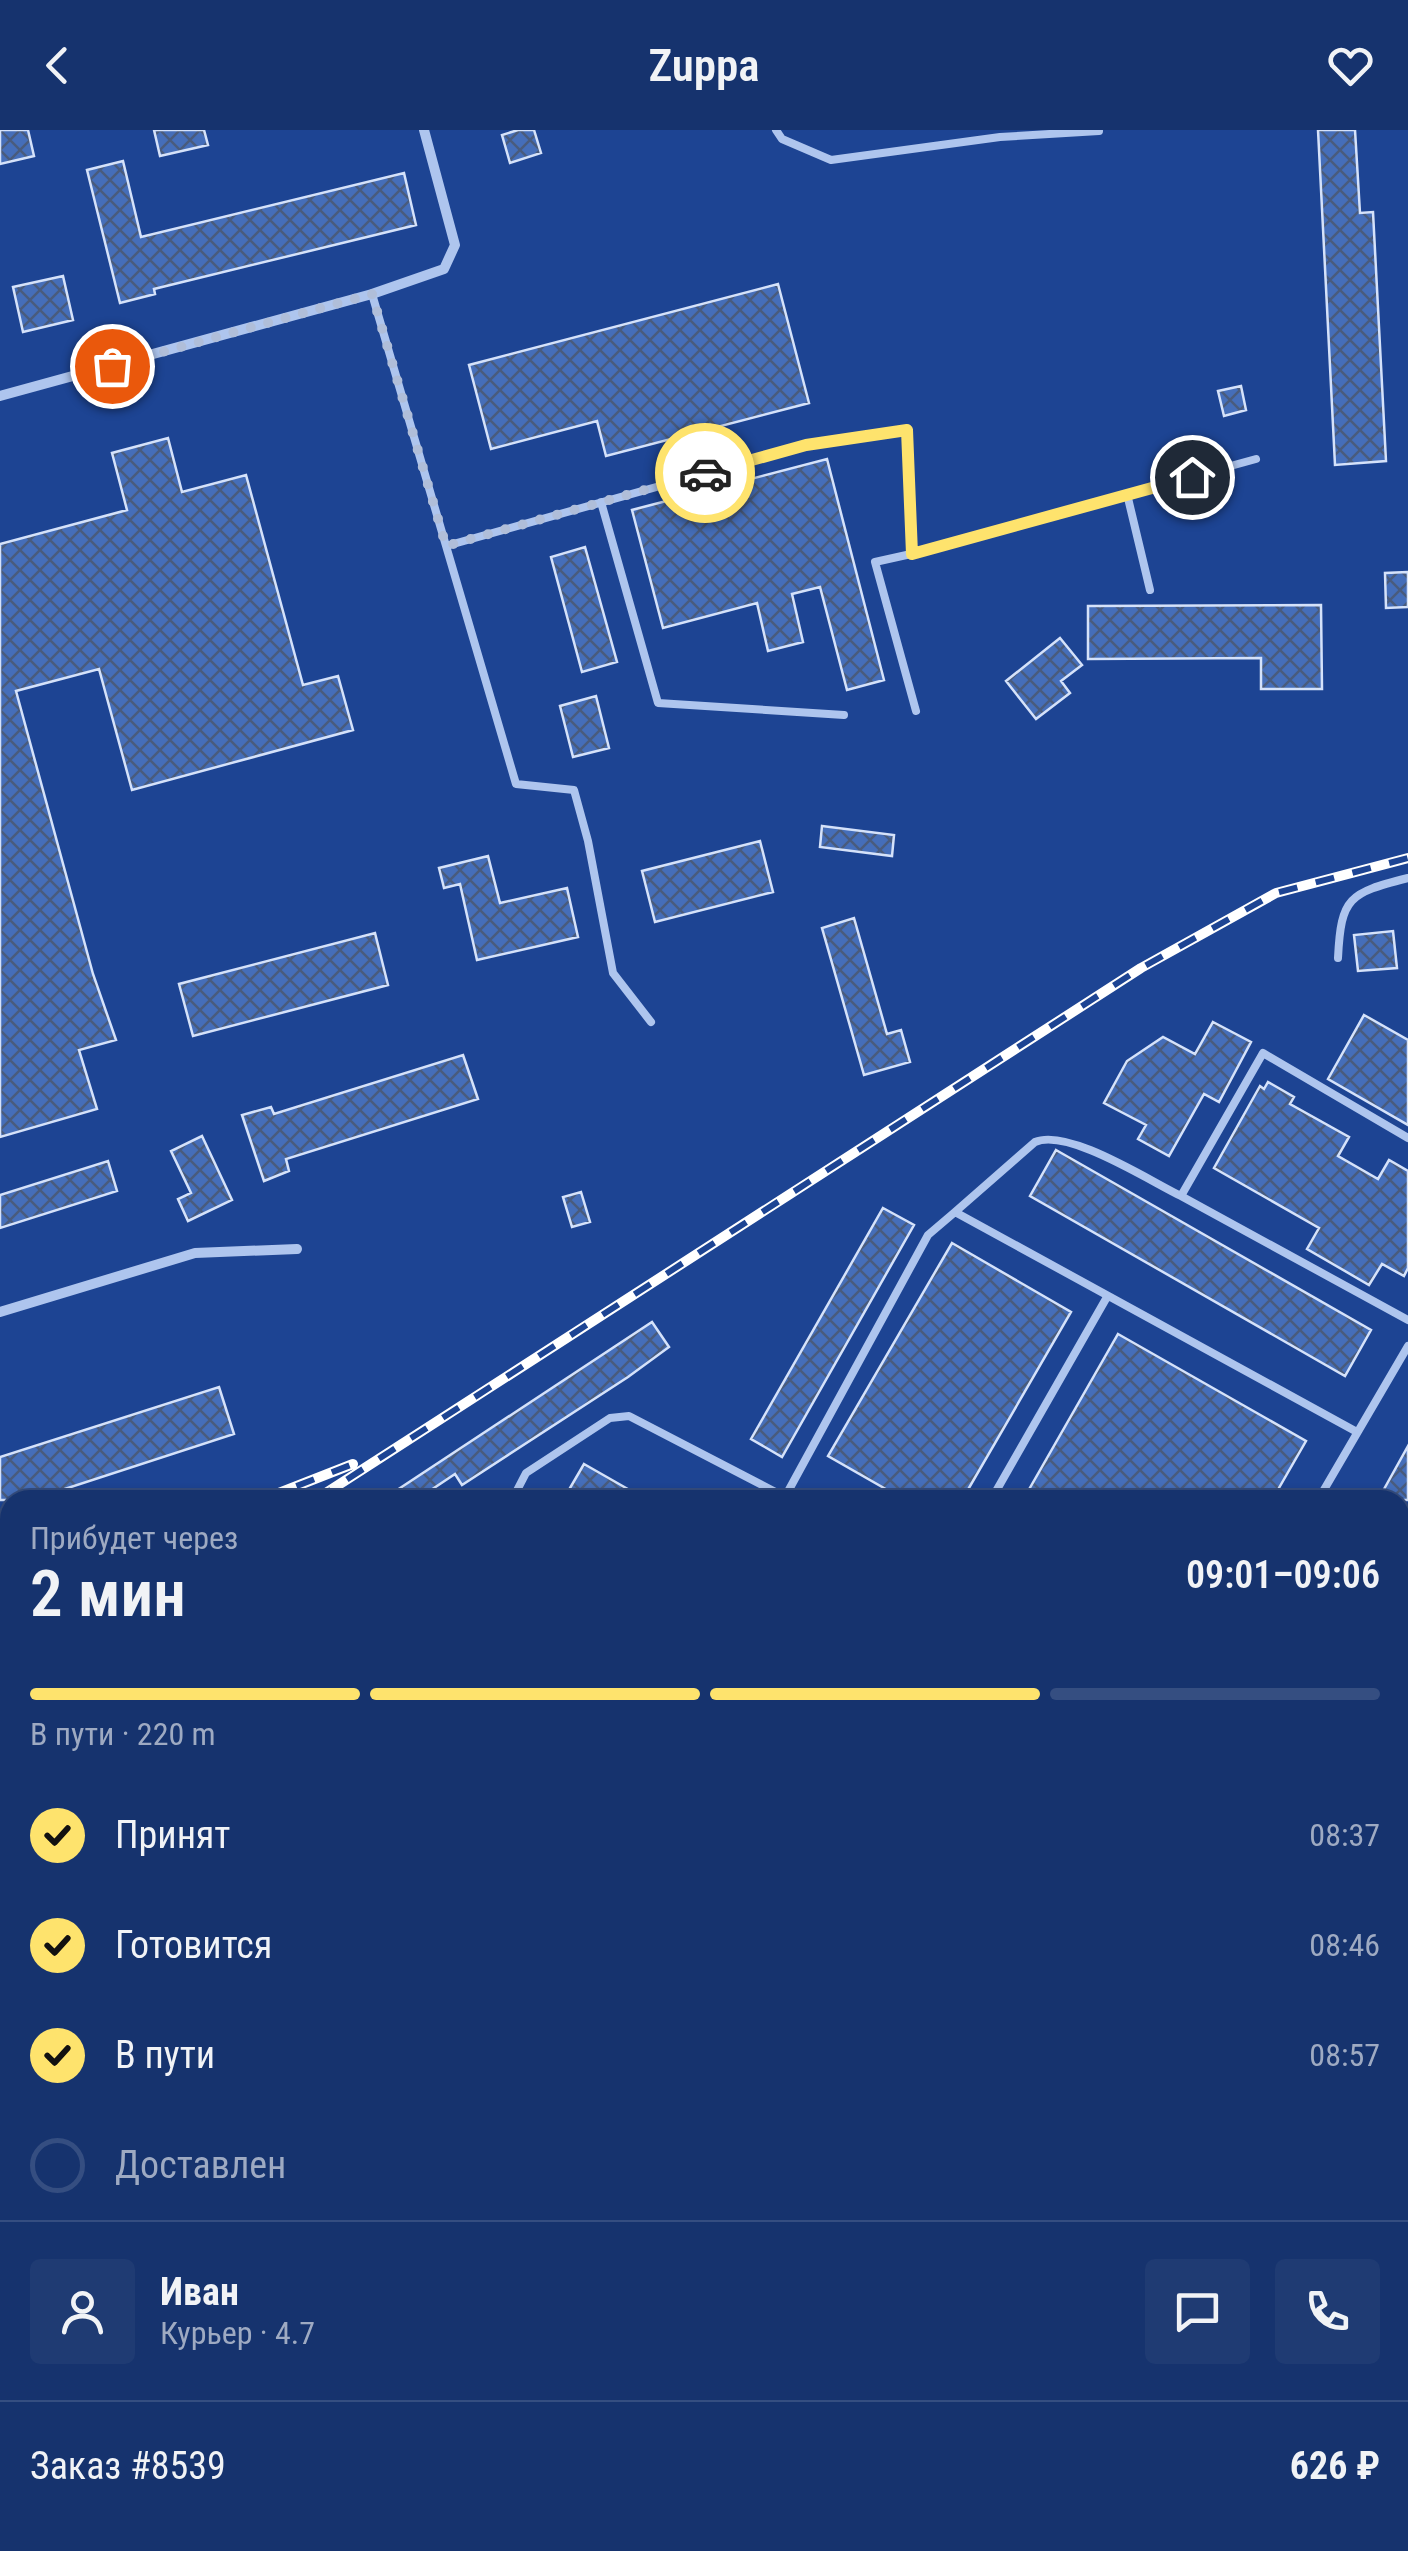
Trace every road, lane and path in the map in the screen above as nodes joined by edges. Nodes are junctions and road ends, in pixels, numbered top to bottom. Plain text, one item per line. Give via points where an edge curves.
1 (424, 130) edge
2 (776, 130) edge
3 (1099, 131) edge
4 (372, 294) junction
5 (0, 396) edge
6 (1256, 459) dead end
7 (1128, 494) junction
8 (601, 502) junction
9 (446, 546) junction
10 (912, 554) junction
11 (1150, 590) dead end
12 (916, 711) dead end
13 (844, 715) dead end
14 (1408, 878) edge
15 (1338, 958) dead end
16 (651, 1022) dead end
17 (1408, 1138) edge
18 (1181, 1196) junction
19 (955, 1212) junction
20 (298, 1249) dead end
21 (1107, 1297) junction
22 (0, 1312) edge
23 (1408, 1320) edge
24 (1408, 1346) edge
25 (1358, 1432) junction
26 (517, 1490) edge
27 (772, 1490) edge
28 (792, 1490) edge
29 (997, 1490) edge
30 (1324, 1490) edge

1 - 4 street via 453,257 444,268
2 - 3 lane via 782,139 831,160
4 - 5 street
4 - 9 lane
6 - 7 lane
7 - 10 lane
7 - 11 lane
8 - 9 lane
8 - 10 lane via 806,445 907,430
8 - 13 lane via 658,703
9 - 16 lane via 516,784 574,790 612,974
10 - 12 lane via 875,562
14 - 15 lane via 1353,897 1340,916
17 - 18 lane via 1264,1053
18 - 19 lane via 1072,1143 1048,1138
18 - 23 lane
19 - 21 lane
19 - 28 lane via 928,1235
20 - 22 street via 195,1253
21 - 25 lane
21 - 29 lane
24 - 25 lane
25 - 30 lane
26 - 27 lane via 526,1473 610,1418 629,1416

